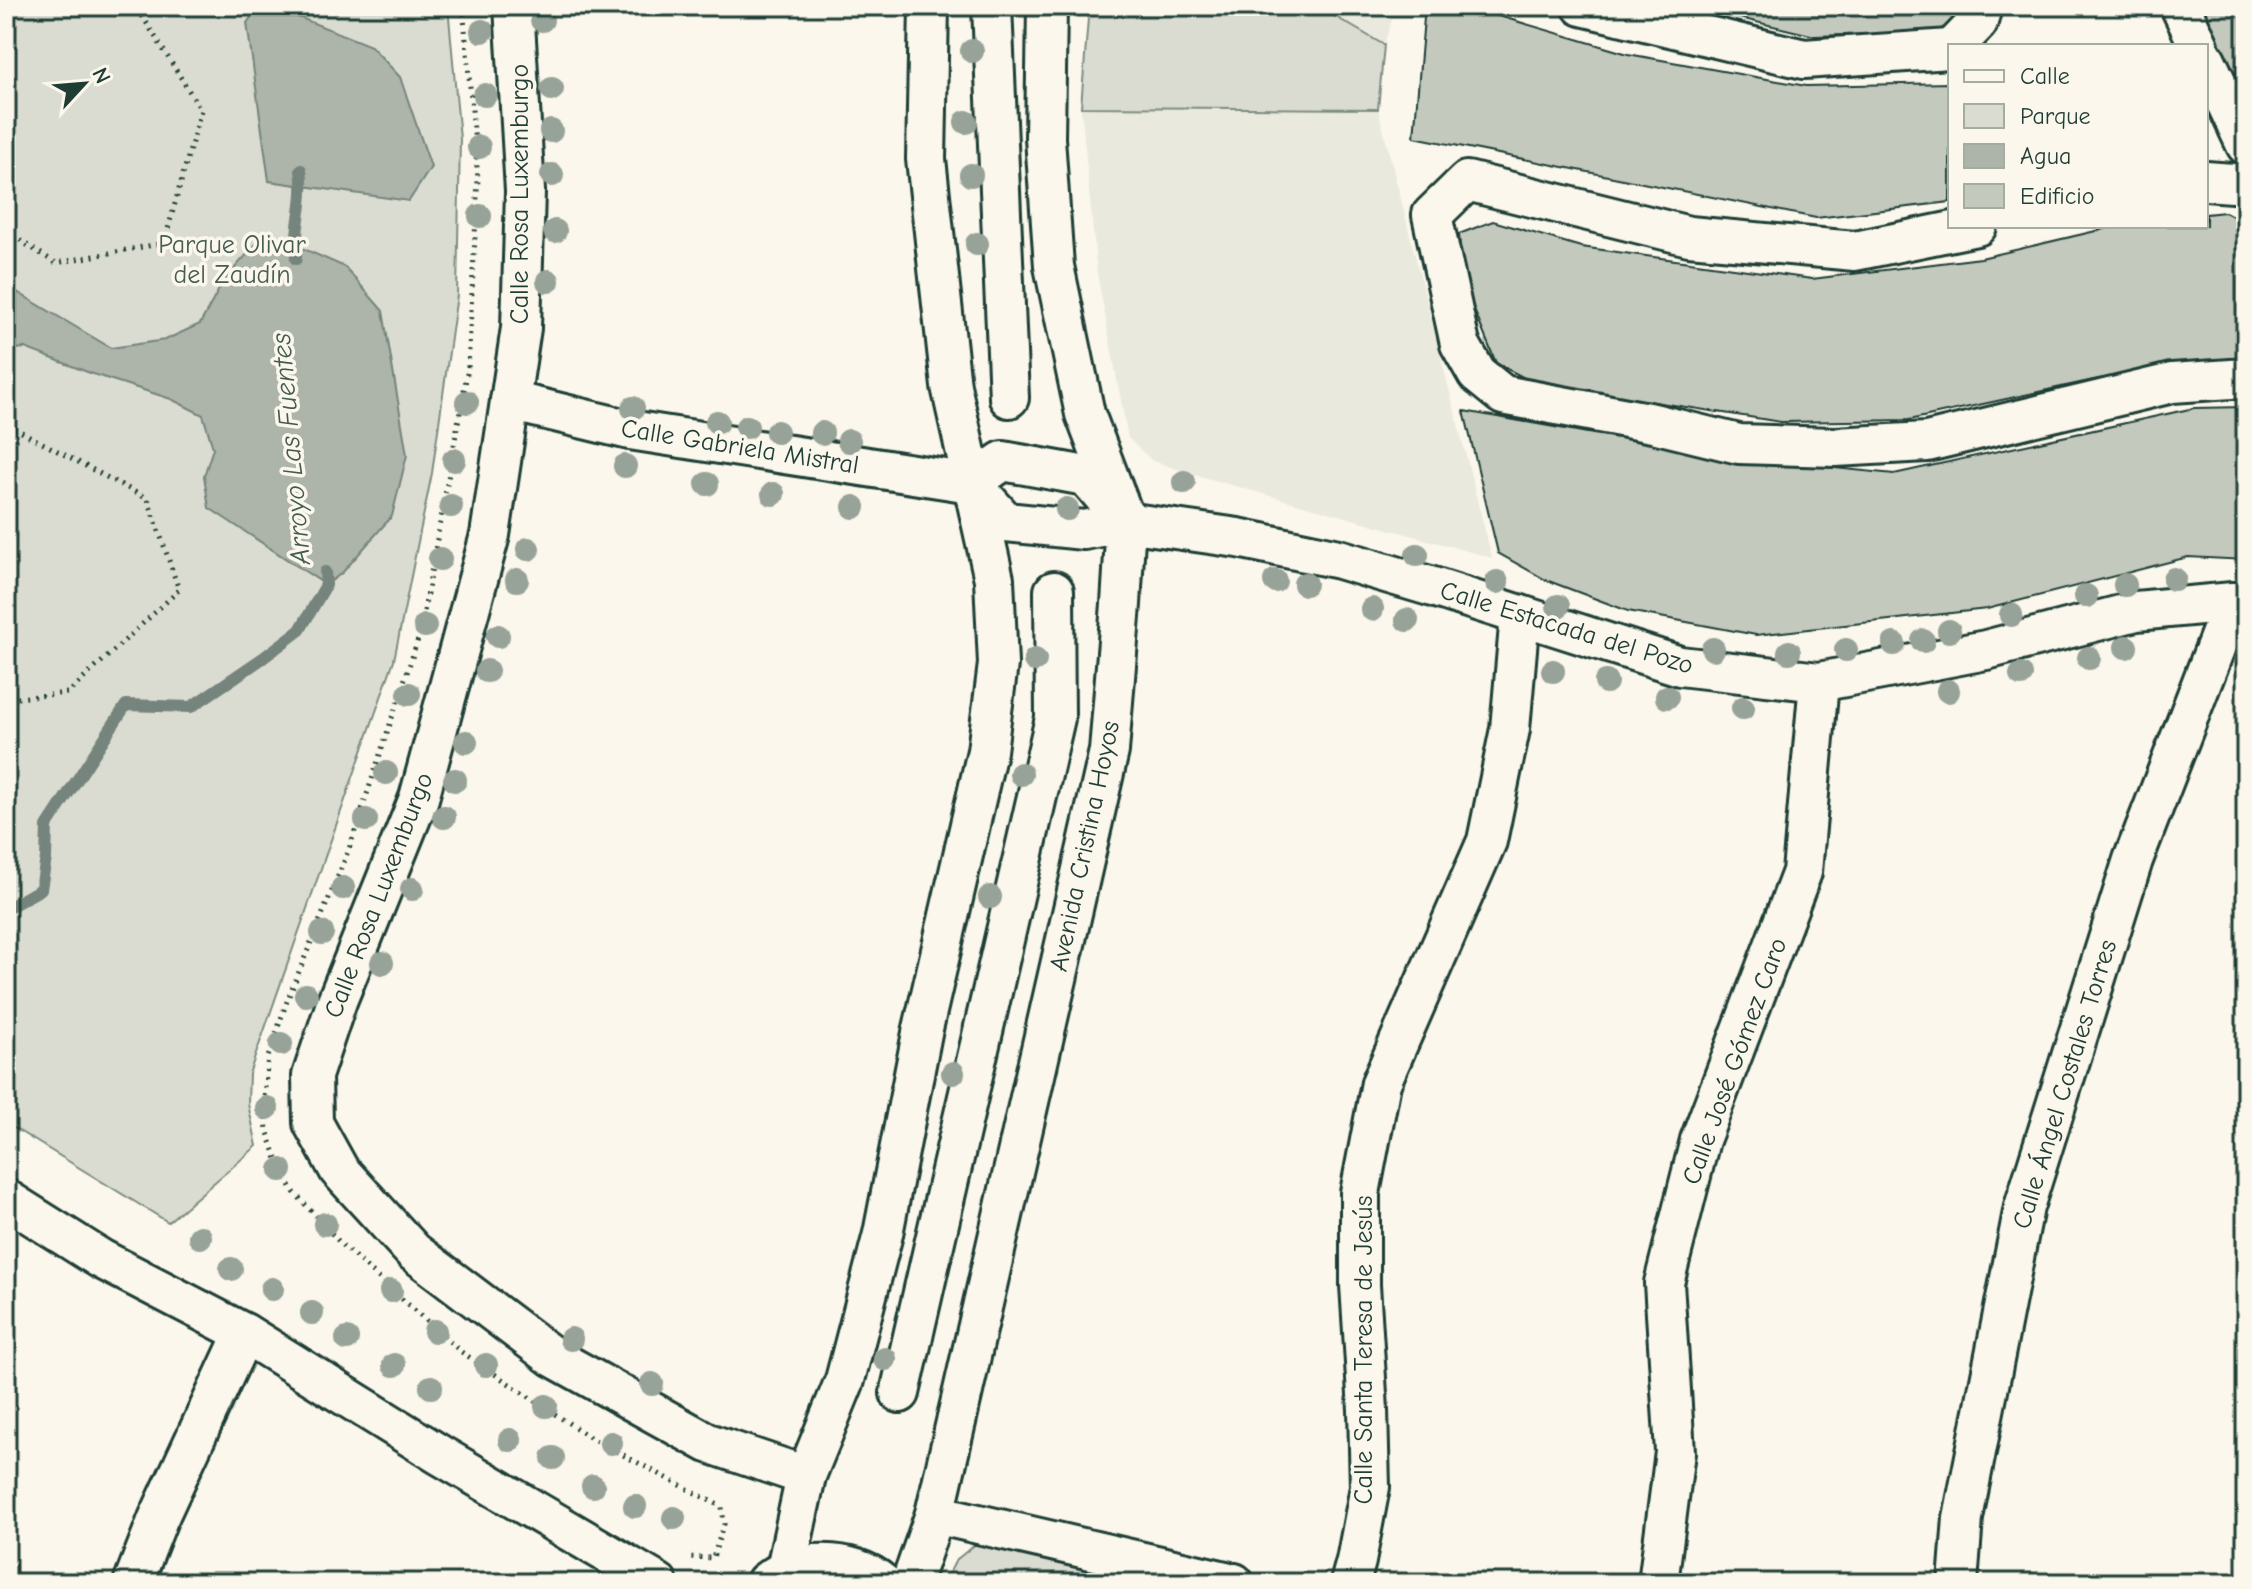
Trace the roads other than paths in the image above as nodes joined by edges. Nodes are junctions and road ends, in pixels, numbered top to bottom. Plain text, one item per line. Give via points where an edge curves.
1 (514, 6) edge
2 (929, 6) edge
3 (992, 6) edge
4 (1047, 6) edge
5 (1582, 6) edge
6 (1982, 6) edge
7 (2180, 6) edge
8 (1956, 44) edge
9 (2198, 44) edge
10 (1948, 48) edge
11 (2208, 64) edge
12 (2246, 145) edge
13 (2208, 181) edge
14 (2246, 184) edge
15 (1967, 228) edge
16 (2246, 378) edge
17 (1009, 398) dead end
18 (510, 401) junction
19 (971, 483) junction
20 (1126, 522) junction
21 (1054, 591) dead end
22 (2239, 603) edge
23 (1520, 615) junction
24 (1819, 682) junction
25 (6, 1199) edge
26 (244, 1333) junction
27 (900, 1393) dead end
28 (806, 1476) junction
29 (935, 1514) junction
30 (671, 1570) edge
31 (776, 1576) edge
32 (133, 1583) edge
33 (882, 1583) edge
34 (911, 1583) edge
35 (1234, 1583) edge
36 (1350, 1583) edge
37 (1658, 1583) edge
38 (1958, 1583) edge

1 - 18 street, Calle Rosa Luxemburgo via 525,191 521,328
2 - 19 street via 926,159 951,386
3 - 17 street
4 - 20 street, Avenida Cristina Hoyos via 1045,138 1054,266 1085,414
5 - 10 street via 1804,59
6 - 8 street via 1978,22
7 - 9 street
11 - 12 street
13 - 14 street
15 - 16 street via 1855,251 1689,236 1467,181 1432,215 1460,344 1477,374 1503,395 1739,444 1835,447 1927,442 2172,383
18 - 19 street, Calle Gabriela Mistral via 630,430
18 - 28 street, Calle Rosa Luxemburgo via 490,535 419,798 312,1076 313,1123 339,1170 414,1252 553,1357 708,1443
19 - 20 street, Calle Estacada del Pozo via 1006,522 1084,530
19 - 20 street via 1003,461 1086,476
19 - 28 street via 994,579 998,664 987,751 922,1033 883,1234 845,1380
20 - 23 street, Calle Estacada del Pozo via 1339,559
20 - 29 street, Avenida Cristina Hoyos via 1109,751
21 - 27 street via 1055,718
22 - 24 street, Calle Estacada del Pozo via 2136,611 1986,650
22 - 38 street, Calle Ángel Costales Torres via 2133,860 2024,1207 1963,1518
23 - 24 street, Calle Estacada del Pozo via 1680,666
23 - 36 street, Calle Santa Teresa de Jesús via 1510,729 1487,841 1381,1083 1360,1193 1370,1487
24 - 37 street, Calle José Gómez Caro via 1802,872 1700,1140 1664,1283 1675,1452
25 - 26 street via 101,1259
26 - 30 street via 440,1455
26 - 32 street
28 - 31 street
29 - 34 street, Avenida Cristina Hoyos
29 - 35 street
31 - 33 street via 832,1562

